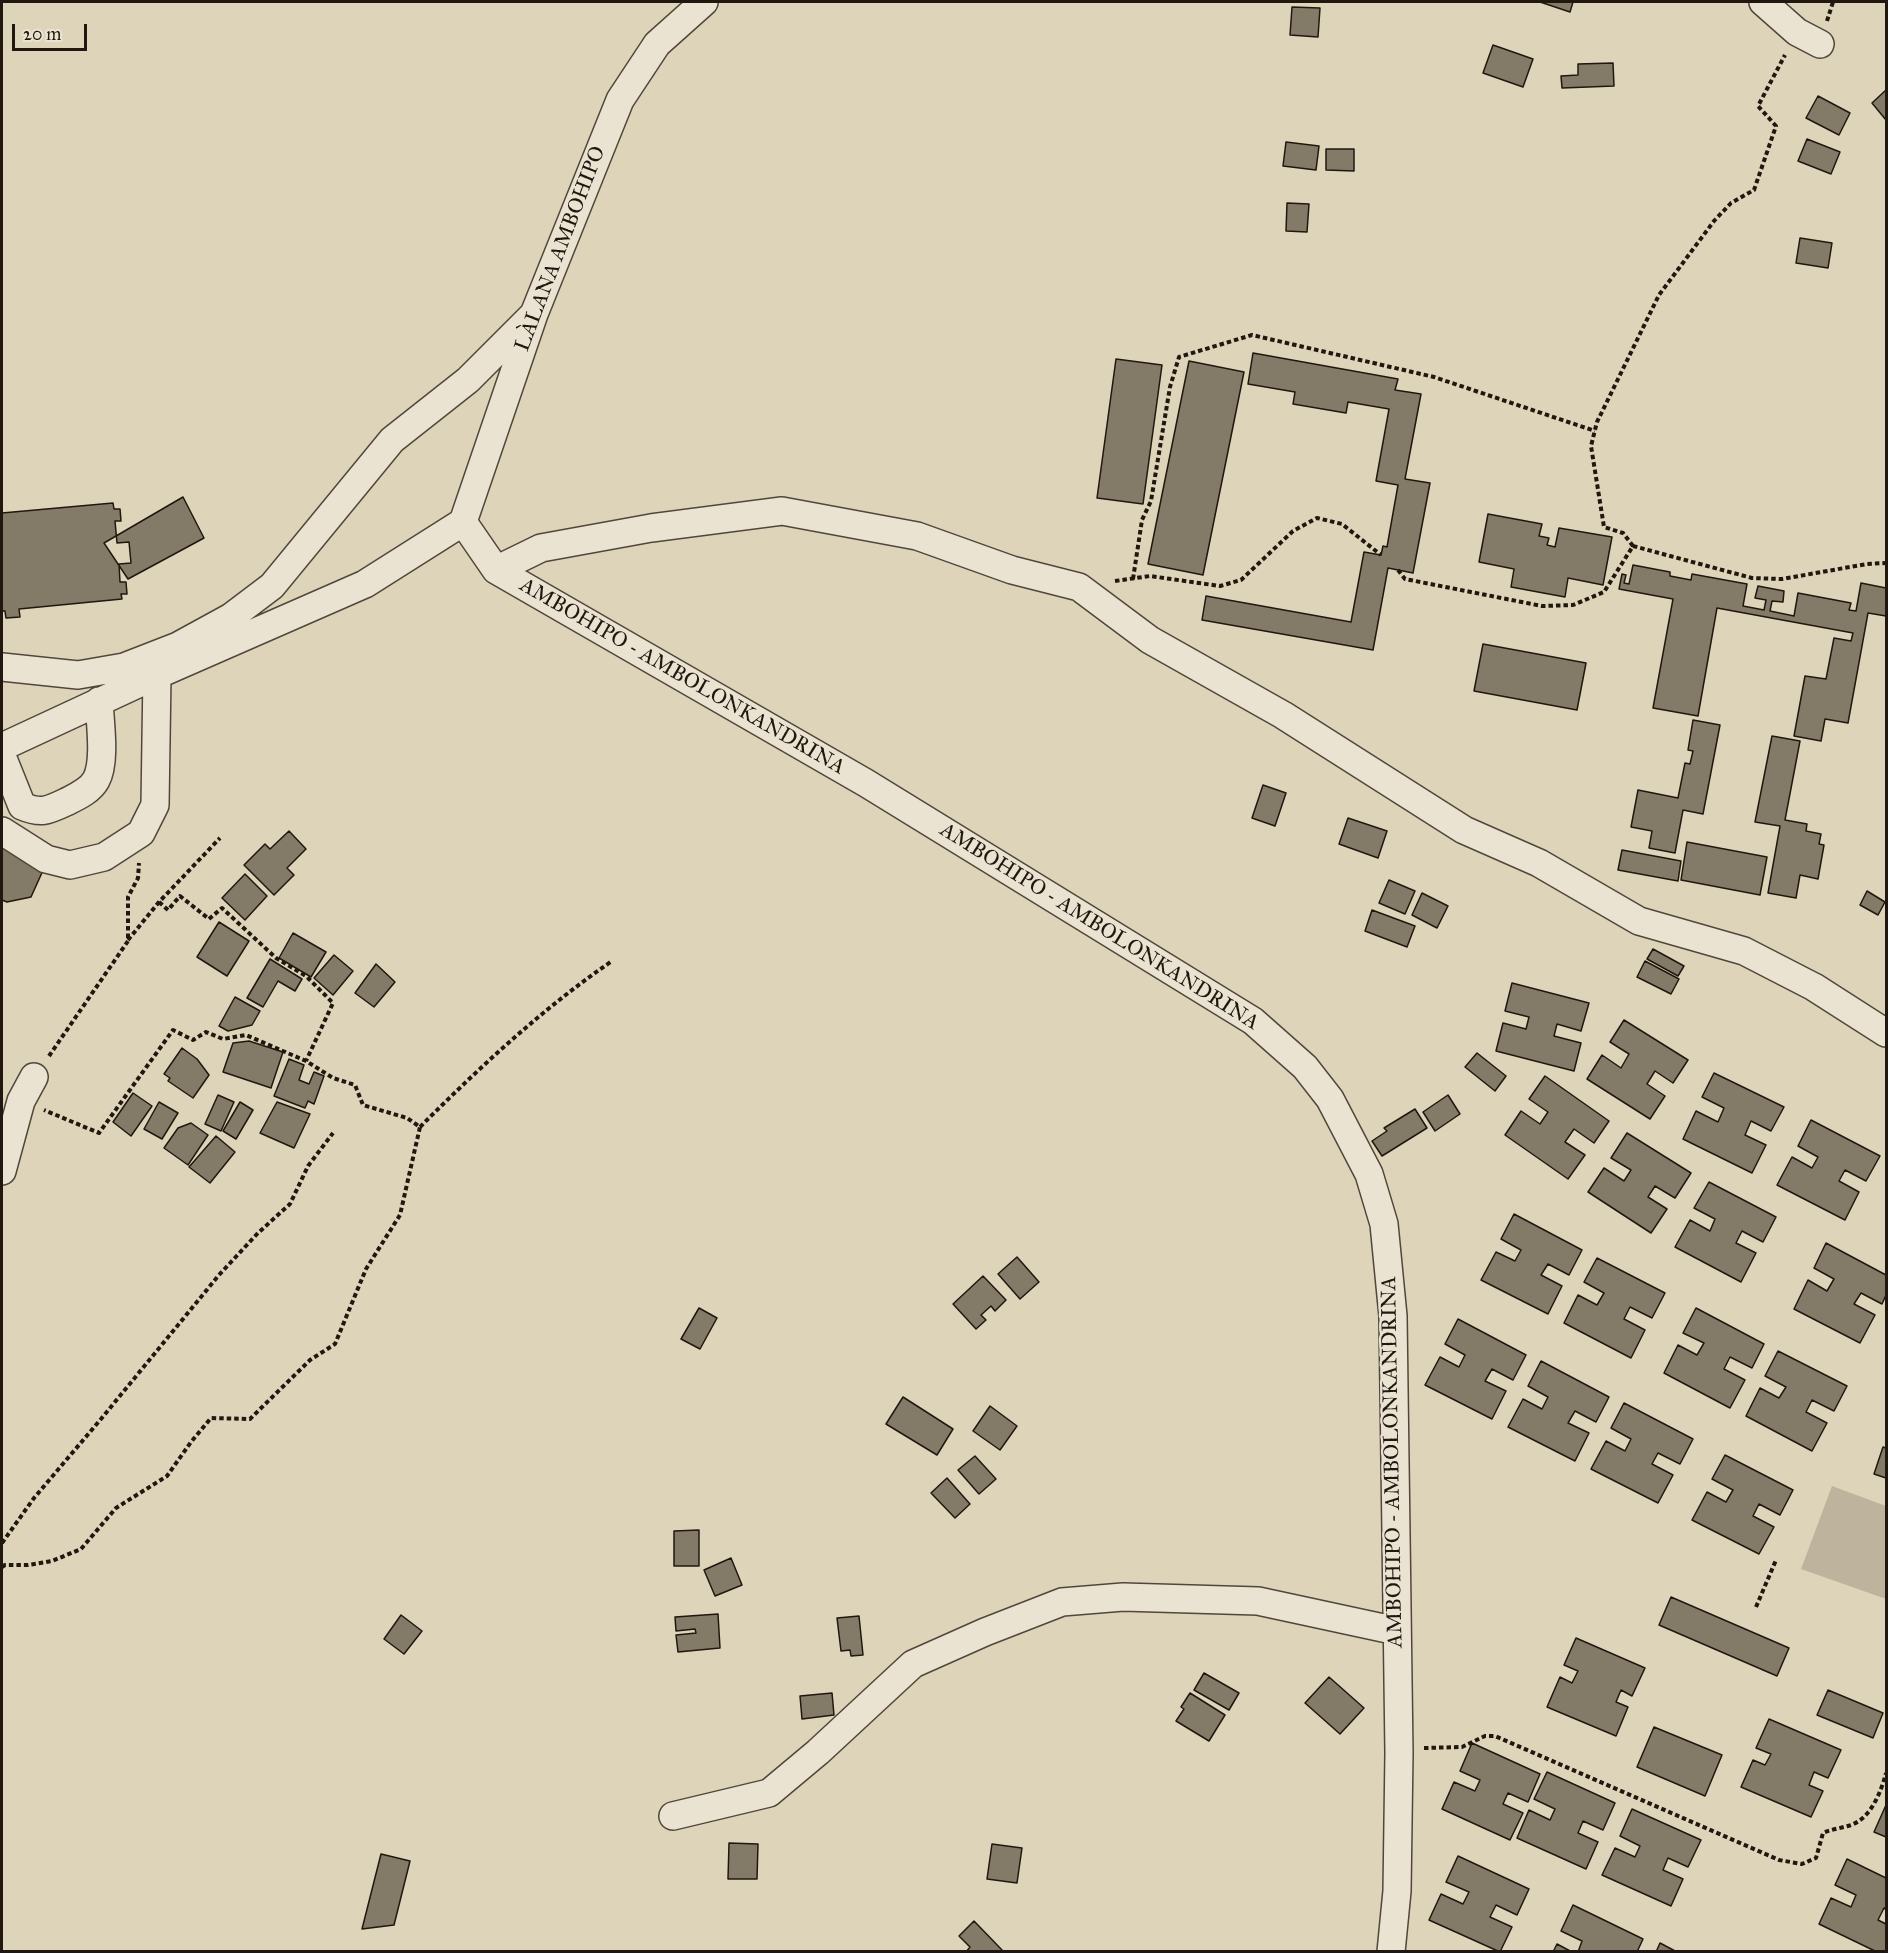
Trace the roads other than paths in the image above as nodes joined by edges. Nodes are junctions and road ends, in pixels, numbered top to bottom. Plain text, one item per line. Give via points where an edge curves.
1 (704, 2) edge
2 (1763, 2) edge
3 (1808, 38) road end
4 (534, 314) junction
5 (462, 522) junction
6 (496, 570) junction
7 (2, 667) edge
8 (158, 675) junction
9 (99, 701) junction
10 (2, 747) edge
11 (2, 756) edge
12 (2, 831) edge
13 (1887, 1033) edge
14 (34, 1077) road end
15 (2, 1171) edge
16 (1397, 1631) junction
17 (673, 1816) dead end
18 (1391, 1952) edge

1 - 4 street, LÀLANA AMBOHIPO via 657,44 620,100
2 - 3 street
4 - 5 street, LÀLANA AMBOHIPO
4 - 7 street via 468,380 392,440 272,586 231,617 178,646 123,667 78,675
5 - 6 street, AMBOHIPO - AMBOLONKANDRINA
5 - 8 street via 365,584
6 - 13 street via 541,548 651,528 782,512 917,536 1012,570 1079,586 1150,640 1283,715 1464,830 1539,863 1639,921 1744,951 1814,987
6 - 16 street, AMBOHIPO - AMBOLONKANDRINA via 866,783 1119,938 1253,1021 1305,1067 1330,1099 1368,1174 1384,1224 1393,1316
8 - 9 street
8 - 12 street via 154,805 141,833 104,857 70,865 46,859
9 - 10 street
9 - 11 street via 100,762 95,781 84,792 52,809 37,812 22,806
14 - 15 street via 21,1101
16 - 17 street via 1258,1601 1123,1597 1062,1602 913,1664 769,1793
16 - 18 street, AMBOHIPO - AMBOLONKANDRINA via 1397,1891

